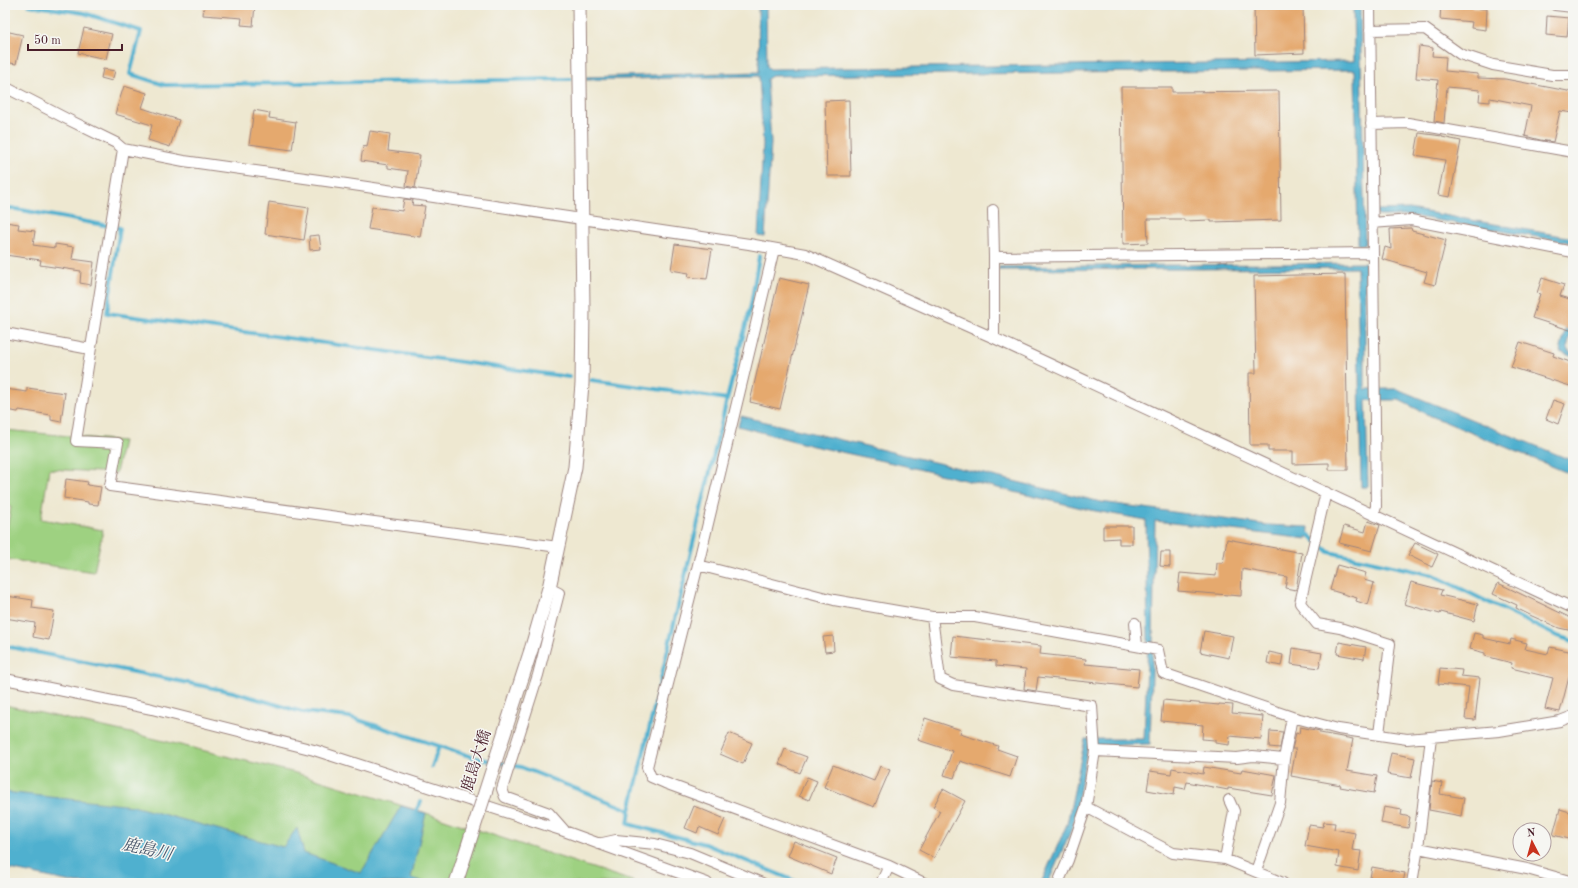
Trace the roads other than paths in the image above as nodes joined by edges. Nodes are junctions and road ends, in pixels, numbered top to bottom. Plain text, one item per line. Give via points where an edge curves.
1 (579, 5) edge
2 (1370, 5) edge
3 (1555, 5) edge
4 (1573, 7) edge
5 (1370, 30) junction
6 (1573, 75) edge
7 (5, 87) edge
8 (1371, 124) junction
9 (123, 149) junction
10 (1573, 152) edge
11 (993, 210) dead end
12 (581, 219) junction
13 (1372, 223) junction
14 (774, 249) junction
15 (1573, 252) edge
16 (1373, 253) junction
17 (994, 257) junction
18 (5, 333) edge
19 (994, 338) junction
20 (90, 349) junction
21 (1326, 492) junction
22 (1373, 514) junction
23 (558, 547) junction
24 (698, 566) junction
25 (548, 588) junction
26 (1573, 608) edge
27 (932, 617) junction
28 (1136, 623) dead end
29 (1140, 647) junction
30 (5, 679) edge
31 (1573, 716) edge
32 (1292, 717) junction
33 (1379, 734) junction
34 (1431, 738) junction
35 (1095, 751) junction
36 (1284, 759) junction
37 (1229, 800) dead end
38 (1086, 806) junction
39 (564, 831) junction
40 (598, 844) junction
41 (1418, 848) junction
42 (1225, 859) junction
43 (890, 866) junction
44 (1256, 871) junction
45 (1573, 882) edge
46 (456, 883) edge
47 (706, 883) edge
48 (762, 883) edge
49 (881, 883) edge
50 (924, 883) edge
51 (1058, 883) edge
52 (1283, 883) edge
53 (1412, 883) edge

1 - 12 street, 鹿島大橋
2 - 5 street
3 - 4 street
5 - 6 street via 1425,29 1460,54 1493,65 1552,75
5 - 8 street
7 - 9 street via 116,143
8 - 10 street via 1408,123
8 - 13 street
9 - 12 street via 184,161
9 - 20 street
11 - 17 street
12 - 14 street
12 - 23 street, 鹿島大橋 via 582,384 575,467
13 - 15 street via 1412,220
13 - 16 street
14 - 19 street via 805,254
14 - 24 street
16 - 17 street
16 - 22 street via 1376,507
17 - 19 street
18 - 20 street
19 - 21 street
20 - 23 street via 76,441 118,443 110,486
21 - 22 street
21 - 33 street via 1300,603 1317,624 1340,628 1390,644
22 - 26 street
23 - 25 street, 鹿島大橋
24 - 27 street via 834,600
24 - 43 street via 647,767 651,777
25 - 39 street via 559,593 538,675 502,789 505,797 549,813
25 - 46 street, 鹿島大橋, bridge via 531,650
27 - 29 street via 975,617
27 - 35 street via 940,679 953,685 1092,706
28 - 29 street
29 - 32 street via 1158,650 1163,673
30 - 39 street via 152,709 314,750
31 - 34 street via 1560,721 1499,731
32 - 33 street
32 - 36 street
33 - 34 street via 1407,739
34 - 41 street
35 - 36 street
35 - 38 street
36 - 44 street via 1280,803
37 - 42 street via 1234,811
38 - 42 street via 1173,853
38 - 51 street
39 - 40 street
40 - 47 street
40 - 48 street via 616,840 655,844 690,853
41 - 45 street via 1527,869
41 - 53 street
42 - 44 street
43 - 49 street
43 - 50 street
44 - 52 street

